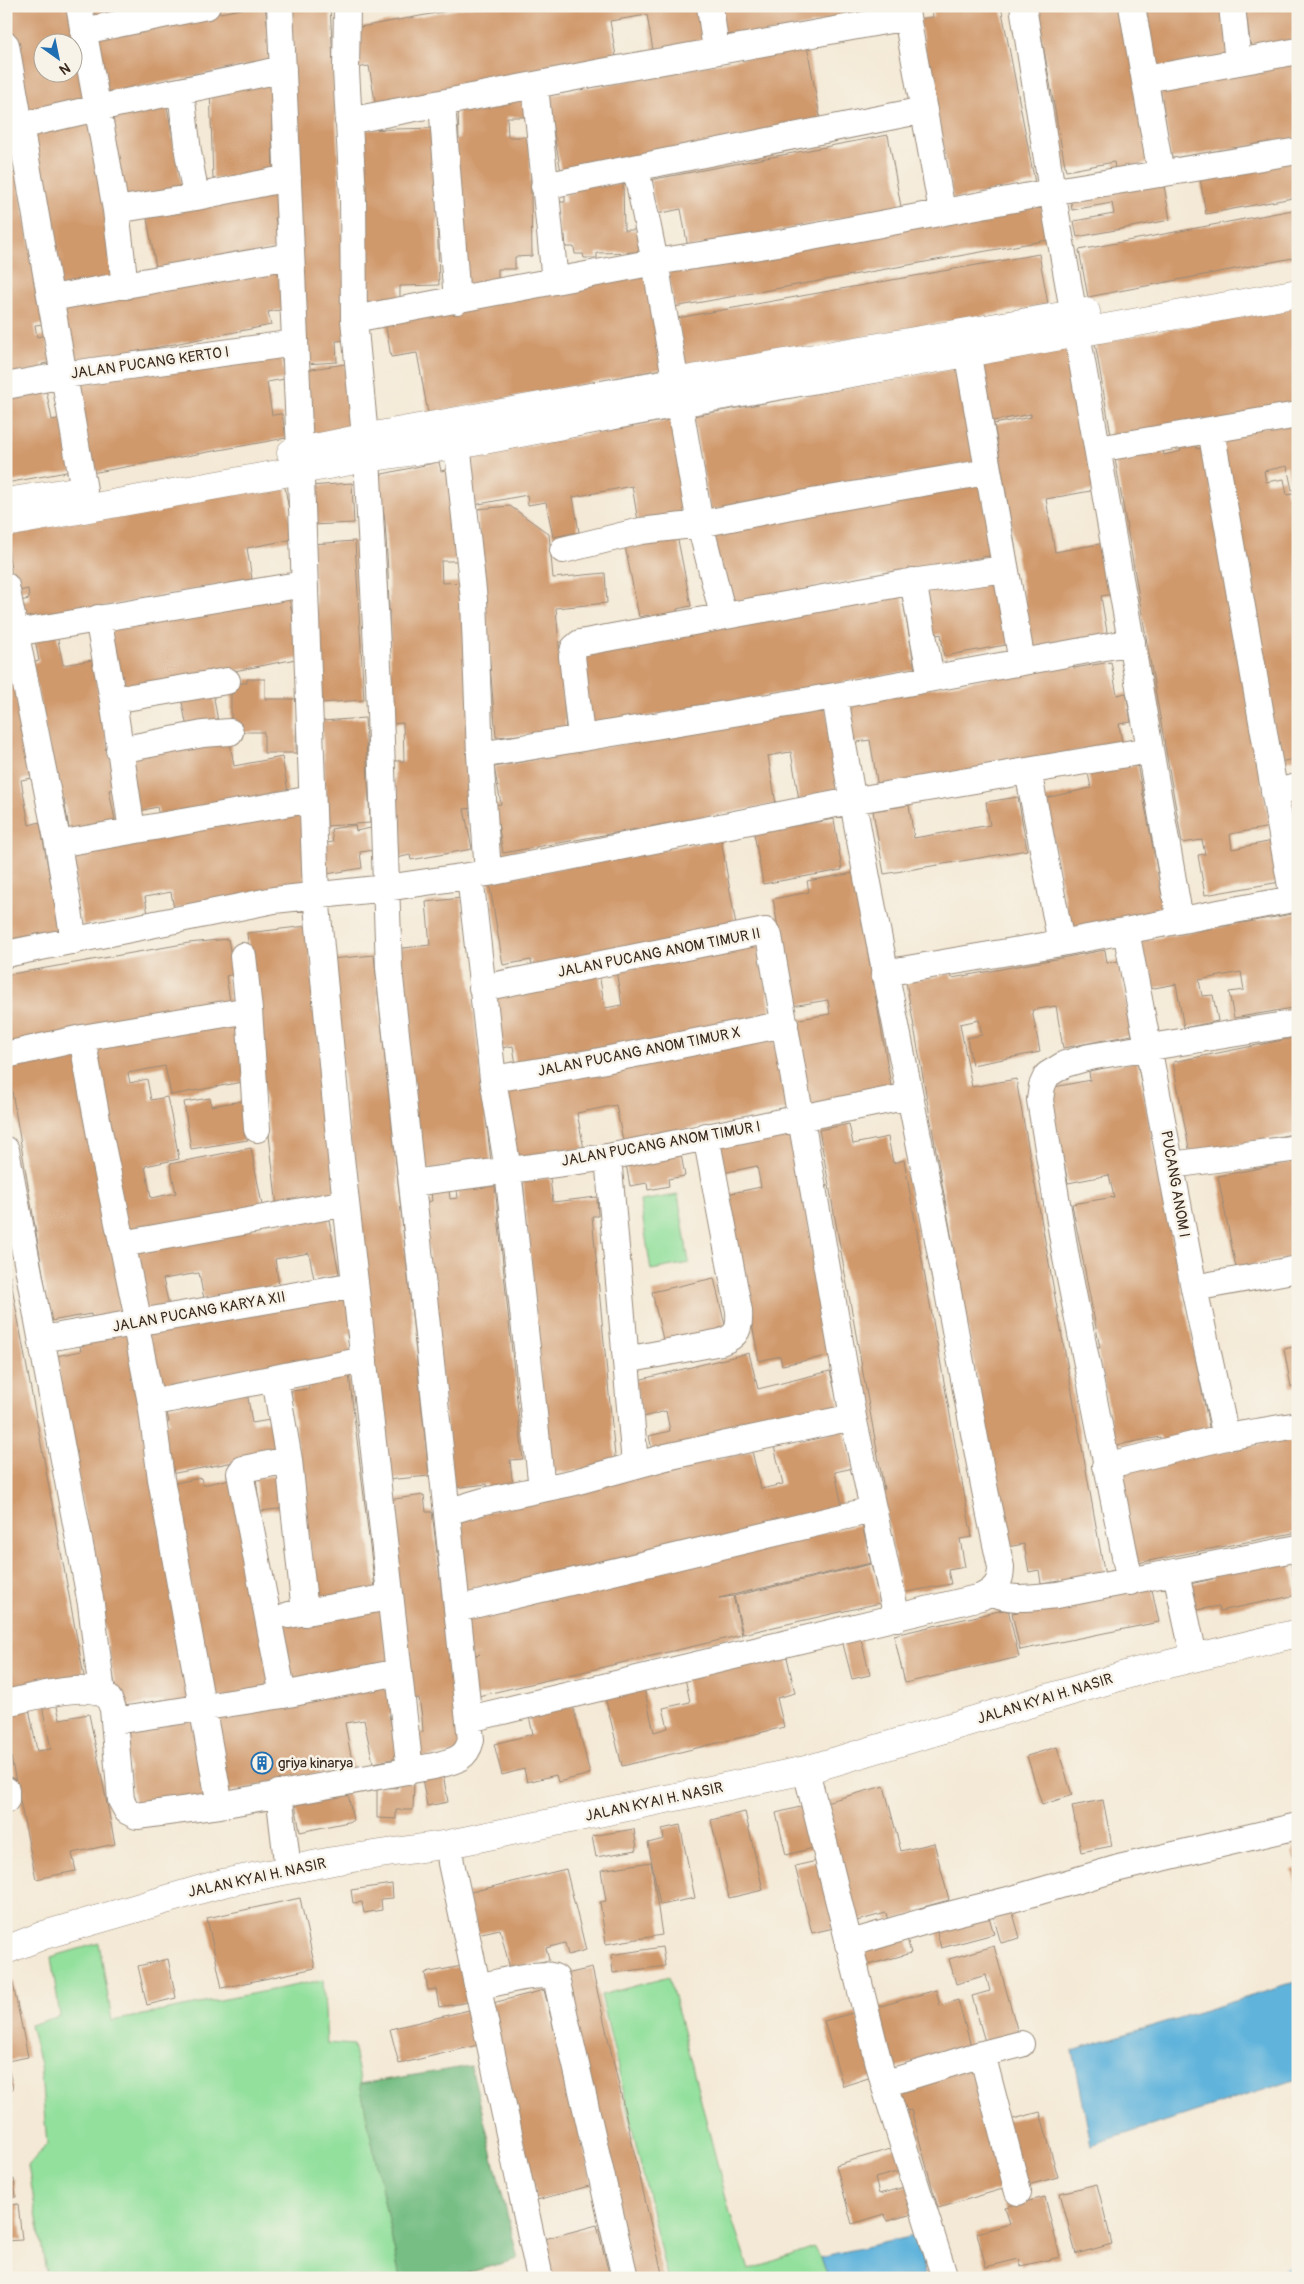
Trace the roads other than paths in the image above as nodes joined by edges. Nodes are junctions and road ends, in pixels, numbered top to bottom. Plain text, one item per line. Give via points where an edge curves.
1 (207, 6) edge
2 (280, 6) edge
3 (710, 6) edge
4 (1023, 6) edge
5 (1132, 6) edge
6 (1232, 6) edge
7 (354, 8) edge
8 (906, 12) edge
9 (81, 19) edge
10 (6, 45) edge
11 (716, 51) junction
12 (1298, 51) edge
13 (1238, 62) junction
14 (283, 69) junction
15 (8, 73) edge
16 (1146, 79) junction
17 (535, 86) junction
18 (181, 92) junction
19 (442, 103) junction
20 (97, 107) junction
21 (924, 110) junction
22 (348, 121) junction
23 (20, 126) junction
24 (1298, 151) edge
25 (17, 167) edge
26 (636, 168) junction
27 (1160, 174) junction
28 (288, 178) junction
29 (544, 186) junction
30 (1052, 192) junction
31 (196, 197) junction
32 (116, 210) junction
33 (942, 211) junction
34 (291, 256) junction
35 (655, 262) junction
36 (1298, 274) edge
37 (555, 281) junction
38 (125, 286) junction
39 (1298, 293) edge
40 (51, 298) junction
41 (457, 301) junction
42 (354, 319) junction
43 (1076, 323) junction
44 (295, 344) junction
45 (966, 344) junction
46 (64, 375) junction
47 (6, 386) edge
48 (676, 393) junction
49 (1298, 415) edge
50 (1211, 430) junction
51 (456, 434) junction
52 (365, 448) junction
53 (1098, 449) junction
54 (300, 461) junction
55 (987, 472) junction
56 (84, 490) junction
57 (6, 502) edge
58 (6, 523) edge
59 (700, 524) junction
60 (563, 550) dead end
61 (1005, 569) junction
62 (913, 581) junction
63 (304, 584) junction
64 (6, 586) edge
65 (723, 615) junction
66 (98, 618) junction
67 (15, 633) junction
68 (1132, 642) junction
69 (1022, 662) junction
70 (931, 678) junction
71 (227, 681) dead end
72 (834, 696) junction
73 (113, 700) junction
74 (230, 732) dead end
75 (581, 737) junction
76 (118, 750) junction
77 (1150, 750) junction
78 (480, 755) junction
79 (1028, 771) junction
80 (1286, 789) edge
81 (312, 799) junction
82 (851, 802) junction
83 (132, 831) junction
84 (58, 844) junction
85 (479, 874) junction
86 (386, 888) junction
87 (316, 895) junction
88 (1295, 898) edge
89 (1180, 920) junction
90 (1126, 931) junction
91 (74, 941) junction
92 (1062, 943) junction
93 (6, 954) edge
94 (243, 956) dead end
95 (884, 973) junction
96 (482, 988) junction
97 (249, 1010) junction
98 (1298, 1023) edge
99 (785, 1024) junction
100 (82, 1038) junction
101 (1149, 1048) junction
102 (6, 1055) edge
103 (493, 1079) junction
104 (909, 1096) junction
105 (801, 1119) junction
106 (257, 1129) dead end
107 (706, 1136) junction
108 (1298, 1148) edge
109 (6, 1150) edge
110 (608, 1157) junction
111 (1172, 1165) junction
112 (508, 1170) junction
113 (412, 1184) junction
114 (346, 1203) junction
115 (122, 1244) junction
116 (17, 1262) edge
117 (1298, 1269) edge
118 (355, 1284) junction
119 (1194, 1288) junction
120 (139, 1324) junction
121 (42, 1339) junction
122 (364, 1360) junction
123 (626, 1360) junction
124 (275, 1379) junction
125 (151, 1404) junction
126 (853, 1417) junction
127 (1298, 1425) edge
128 (1226, 1437) junction
129 (289, 1460) junction
130 (635, 1464) junction
131 (1105, 1466) junction
132 (542, 1489) junction
133 (872, 1510) junction
134 (447, 1512) junction
135 (1298, 1548) edge
136 (1176, 1573) junction
137 (1130, 1582) junction
138 (990, 1592) junction
139 (389, 1598) junction
140 (456, 1609) junction
141 (305, 1613) junction
142 (268, 1618) junction
143 (897, 1618) junction
144 (1298, 1633) edge
145 (1194, 1656) junction
146 (399, 1672) junction
147 (102, 1693) junction
148 (283, 1694) junction
149 (6, 1703) edge
150 (204, 1707) junction
151 (469, 1719) junction
152 (115, 1721) junction
153 (806, 1770) junction
154 (410, 1771) junction
155 (6, 1790) edge
156 (279, 1793) junction
157 (6, 1800) edge
158 (220, 1805) junction
159 (1298, 1826) edge
160 (449, 1844) junction
161 (286, 1852) junction
162 (848, 1944) junction
163 (6, 1950) edge
164 (478, 1987) junction
165 (1020, 2044) dead end
166 (982, 2054) junction
167 (884, 2084) junction
168 (1018, 2192) dead end
169 (540, 2278) edge
170 (625, 2278) edge
171 (945, 2278) edge

1 - 9 street
2 - 14 street
3 - 11 street
4 - 30 street
5 - 16 street
6 - 13 street
7 - 22 street
8 - 11 street
8 - 21 street
9 - 20 street
10 - 15 street
11 - 17 street
12 - 13 street
13 - 16 street
14 - 18 street
14 - 28 street
15 - 23 street
16 - 27 street
17 - 19 street
17 - 29 street
18 - 20 street
18 - 31 street
19 - 22 street
19 - 41 street
20 - 23 street
20 - 32 street
21 - 26 street
21 - 33 street
22 - 42 street via 353,196
23 - 25 street
24 - 27 street
25 - 40 street
26 - 29 street
26 - 35 street
27 - 30 street
28 - 31 street
28 - 34 street
29 - 37 street
30 - 33 street
30 - 43 street
31 - 32 street
32 - 38 street
33 - 35 street via 785,242
34 - 38 street
34 - 44 street
35 - 37 street
35 - 48 street
36 - 43 main road
37 - 41 street
38 - 40 street
39 - 43 main road
40 - 46 street
41 - 42 street
42 - 52 street
43 - 45 main road
43 - 53 street
44 - 46 street, JALAN PUCANG KERTO I
44 - 54 street
45 - 48 main road
45 - 55 street
46 - 47 street, JALAN PUCANG KERTO I
46 - 56 street
48 - 51 main road
48 - 59 street
49 - 50 street
50 - 53 street
50 - 80 street
51 - 52 main road
51 - 78 street via 474,600
52 - 54 main road
52 - 86 street via 379,685
53 - 68 street
54 - 56 main road
54 - 58 main road
54 - 63 street
55 - 59 street
55 - 61 street
56 - 57 main road
59 - 60 street via 640,531
59 - 65 street
61 - 62 street
61 - 69 street
62 - 65 street
62 - 70 street
63 - 66 street
63 - 81 street
64 - 67 street
65 - 75 street via 576,645 572,656
66 - 67 street
66 - 73 street
67 - 84 street
68 - 69 street
68 - 77 street
69 - 70 street
70 - 72 street
71 - 73 street
72 - 75 street
72 - 82 street
73 - 76 street
74 - 76 street
75 - 78 street
76 - 83 street
77 - 79 street
77 - 89 street
78 - 85 street
79 - 82 street
79 - 92 street
80 - 88 street
81 - 83 street
81 - 87 street
82 - 85 street
82 - 95 street
83 - 84 street
84 - 91 street
85 - 86 street
85 - 96 street
86 - 87 street
86 - 113 street via 389,968
87 - 91 street via 274,900
87 - 114 street
88 - 89 street
89 - 90 street
90 - 92 street
90 - 101 street, PUCANG ANOM I
91 - 93 street
92 - 95 street
94 - 97 street
95 - 104 street
96 - 99 street, JALAN PUCANG ANOM TIMUR II via 765,930 769,936
96 - 103 street
97 - 100 street
97 - 106 street
98 - 101 street
99 - 103 street, JALAN PUCANG ANOM TIMUR X
99 - 105 street, JALAN PUCANG ANOM TIMUR II
100 - 102 street
100 - 115 street
101 - 111 street, PUCANG ANOM I
101 - 131 street via 1089,1057 1054,1068 1042,1086 1040,1100
103 - 112 street
104 - 105 street, JALAN PUCANG ANOM TIMUR I
104 - 138 street via 979,1471 1001,1567 1001,1578
105 - 107 street, JALAN PUCANG ANOM TIMUR I
105 - 126 street, JALAN PUCANG ANOM TIMUR II
107 - 110 street, JALAN PUCANG ANOM TIMUR I
107 - 123 street via 739,1311 738,1330 721,1342
108 - 111 street
109 - 116 street
110 - 112 street, JALAN PUCANG ANOM TIMUR I
110 - 123 street
111 - 119 street, PUCANG ANOM I
112 - 113 street, JALAN PUCANG ANOM TIMUR I
112 - 132 street
113 - 134 street
114 - 115 street
114 - 118 street
115 - 120 street
116 - 121 street
117 - 119 street
118 - 120 street, JALAN PUCANG KARYA XII
118 - 122 street
119 - 128 street, PUCANG ANOM I
120 - 121 street, JALAN PUCANG KARYA XII
120 - 125 street via 136,1331
121 - 147 street via 91,1604
122 - 124 street
122 - 139 street
123 - 130 street
124 - 125 street
124 - 129 street
125 - 150 street via 161,1479
126 - 130 street
126 - 133 street, JALAN PUCANG ANOM TIMUR II
127 - 128 street
128 - 131 street
129 - 141 street
129 - 142 street via 243,1469 240,1473
130 - 132 street
131 - 137 street
132 - 134 street
133 - 140 street
133 - 143 street, JALAN PUCANG ANOM TIMUR II
134 - 140 street
135 - 136 street
136 - 137 street
136 - 145 street
137 - 138 street via 1025,1598
138 - 143 street
139 - 141 street
139 - 146 street
140 - 151 street
141 - 142 street
142 - 148 street
143 - 151 street
144 - 145 main road, JALAN KYAI H. NASIR
145 - 153 main road, JALAN KYAI H. NASIR
146 - 148 street
146 - 154 street
147 - 149 street via 84,1690 51,1693
147 - 152 street via 110,1702
148 - 150 street
150 - 152 street
150 - 158 street
151 - 154 street via 471,1740 463,1756
152 - 158 street via 122,1800 124,1808 132,1815 146,1816
153 - 160 main road, JALAN KYAI H. NASIR
153 - 162 street
154 - 156 street
155 - 157 street
156 - 158 street
156 - 161 street
159 - 162 street via 1119,1868
160 - 161 main road, JALAN KYAI H. NASIR
160 - 164 street
161 - 163 main road, JALAN KYAI H. NASIR via 223,1883 44,1935
162 - 167 street
164 - 169 street
164 - 170 street via 550,1974 556,1978
165 - 166 street
166 - 167 street
166 - 168 street
167 - 171 street

